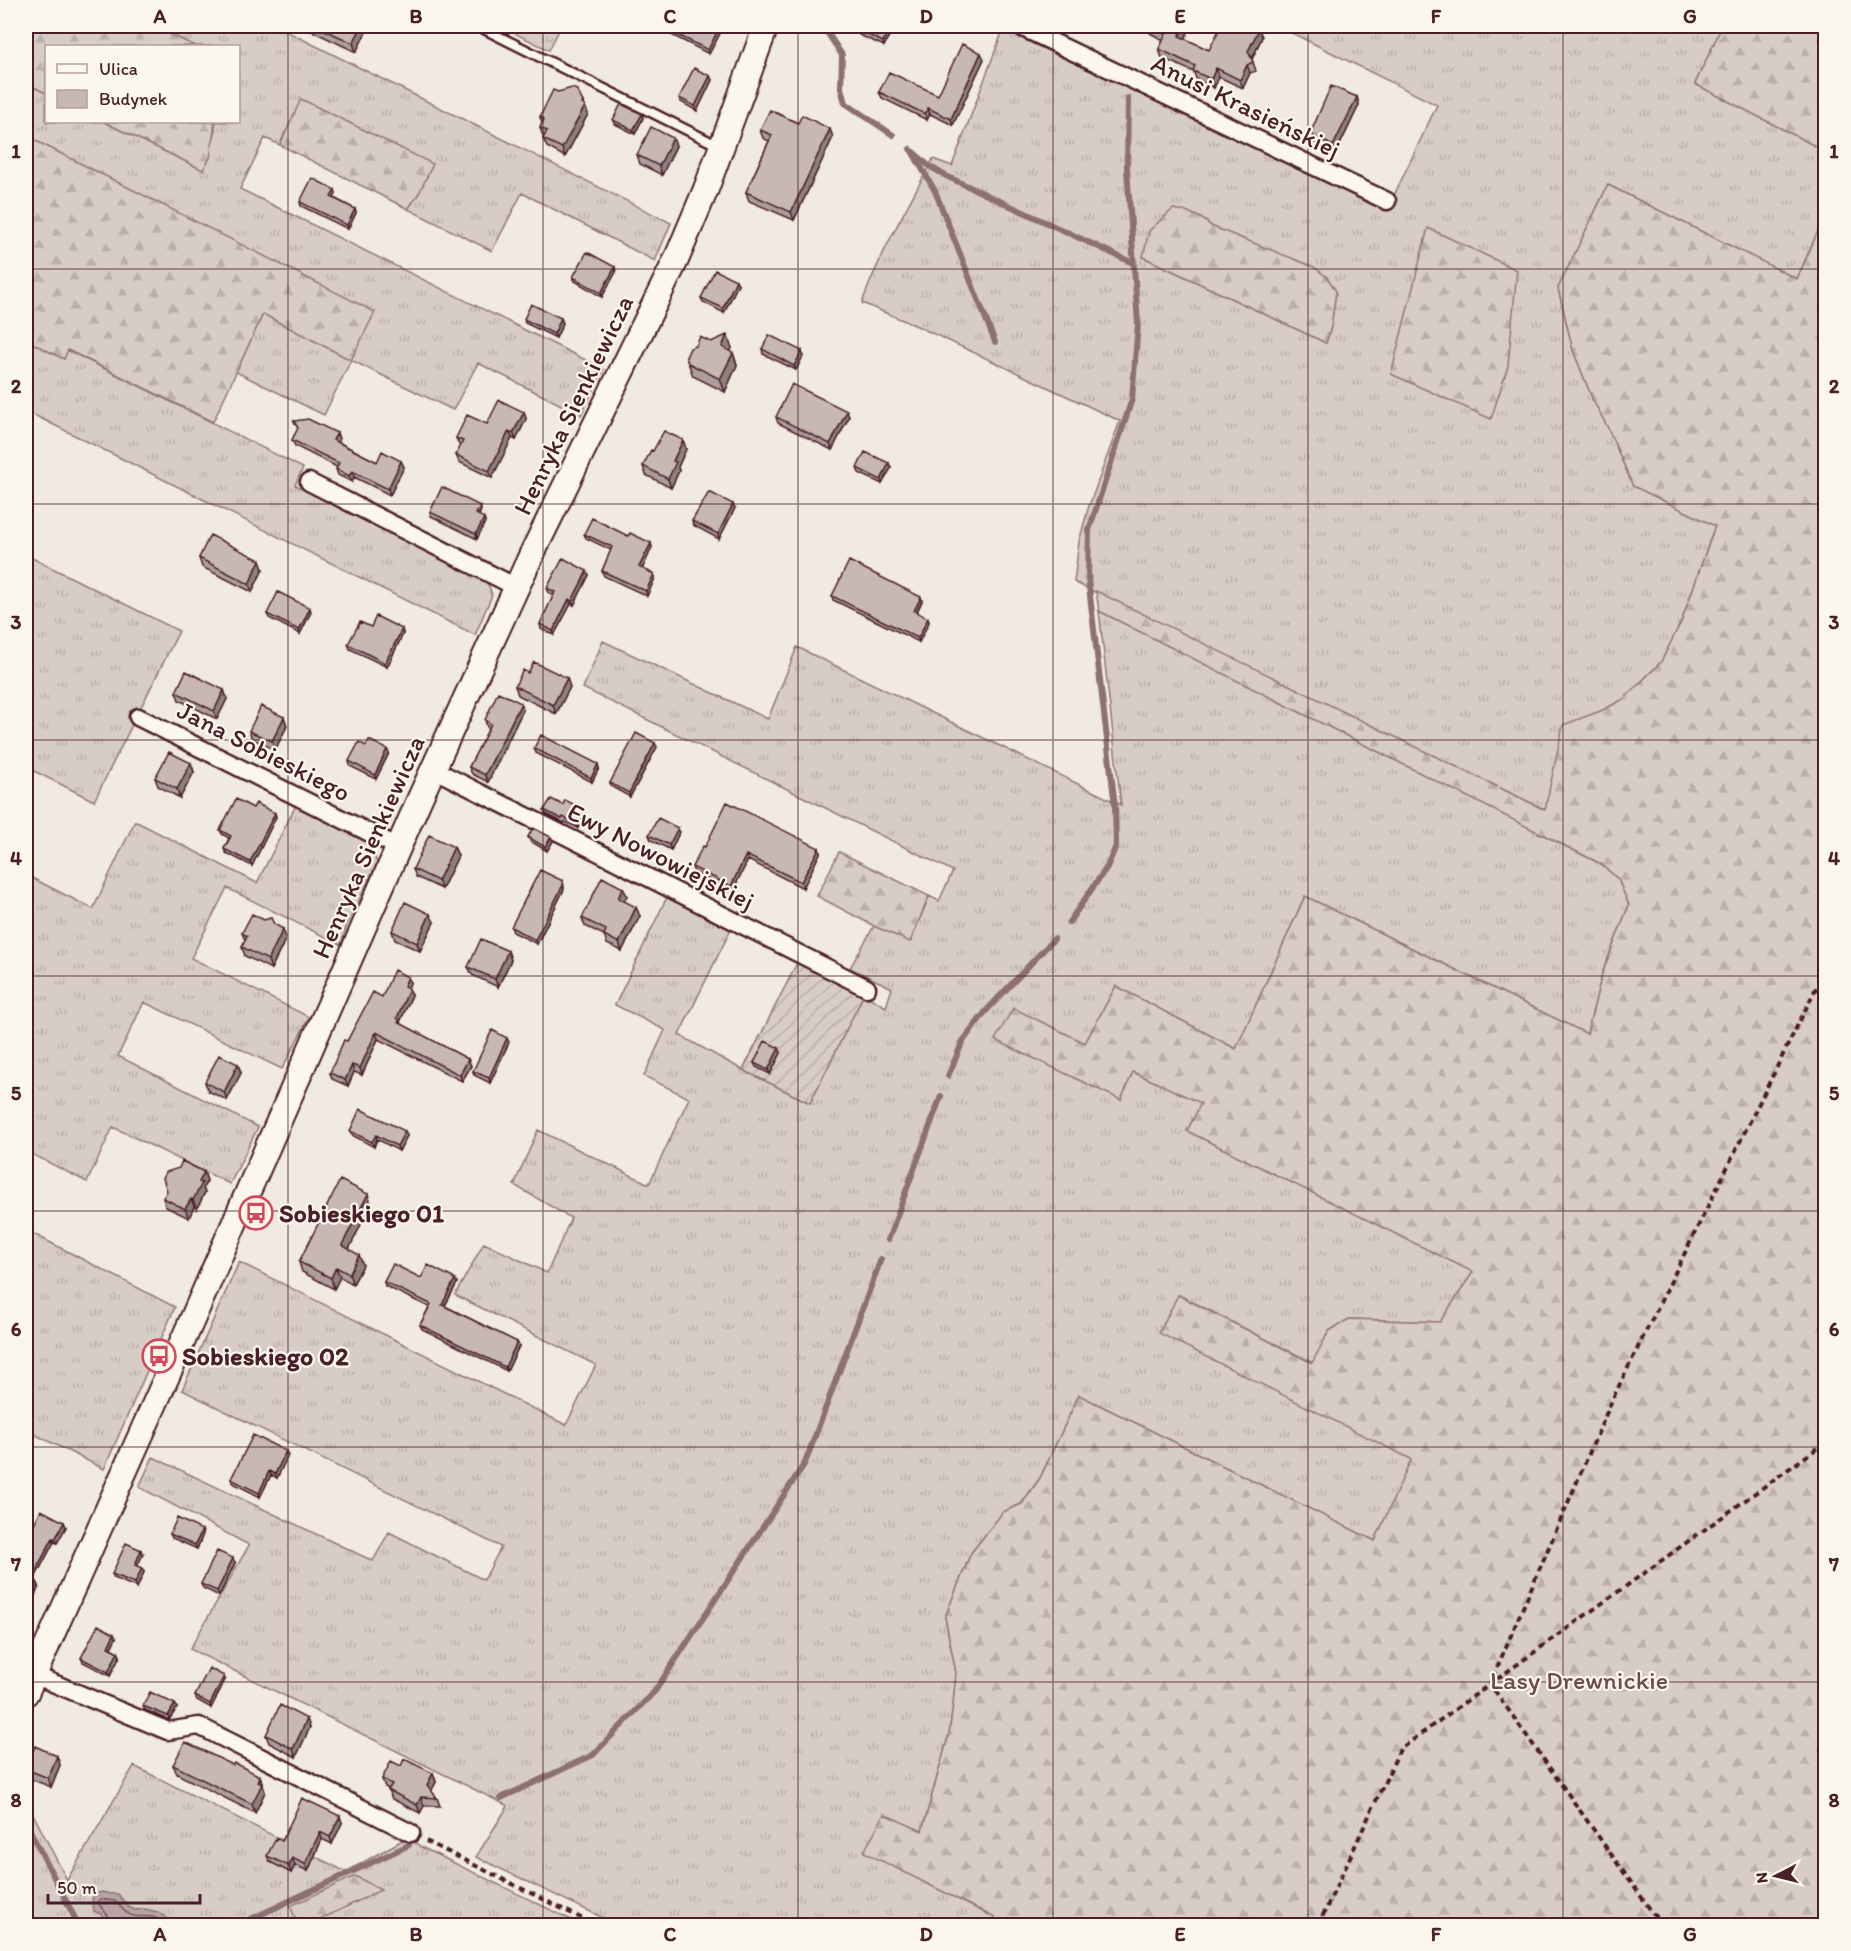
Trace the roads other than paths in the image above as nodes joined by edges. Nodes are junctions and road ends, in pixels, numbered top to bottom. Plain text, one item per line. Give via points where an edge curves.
1 (478, 26) edge
2 (766, 26) edge
3 (1019, 26) edge
4 (721, 147) junction
5 (1387, 201) dead end
6 (309, 482) dead end
7 (516, 587) junction
8 (138, 717) dead end
9 (433, 769) junction
10 (398, 847) junction
11 (867, 988) dead end
12 (30, 1684) edge
13 (411, 1833) road end

1 - 4 lane
2 - 4 street, Henryka Sienkiewicza
3 - 5 street, Anusi Krasieńskiej
4 - 7 street, Henryka Sienkiewicza via 676,260
6 - 7 street
7 - 9 street, Henryka Sienkiewicza
8 - 10 street, Jana Sobieskiego
9 - 10 street, Henryka Sienkiewicza
9 - 11 street, Ewy Nowowiejskiej
10 - 12 street, Henryka Sienkiewicza
12 - 13 street via 168,1731 199,1726

